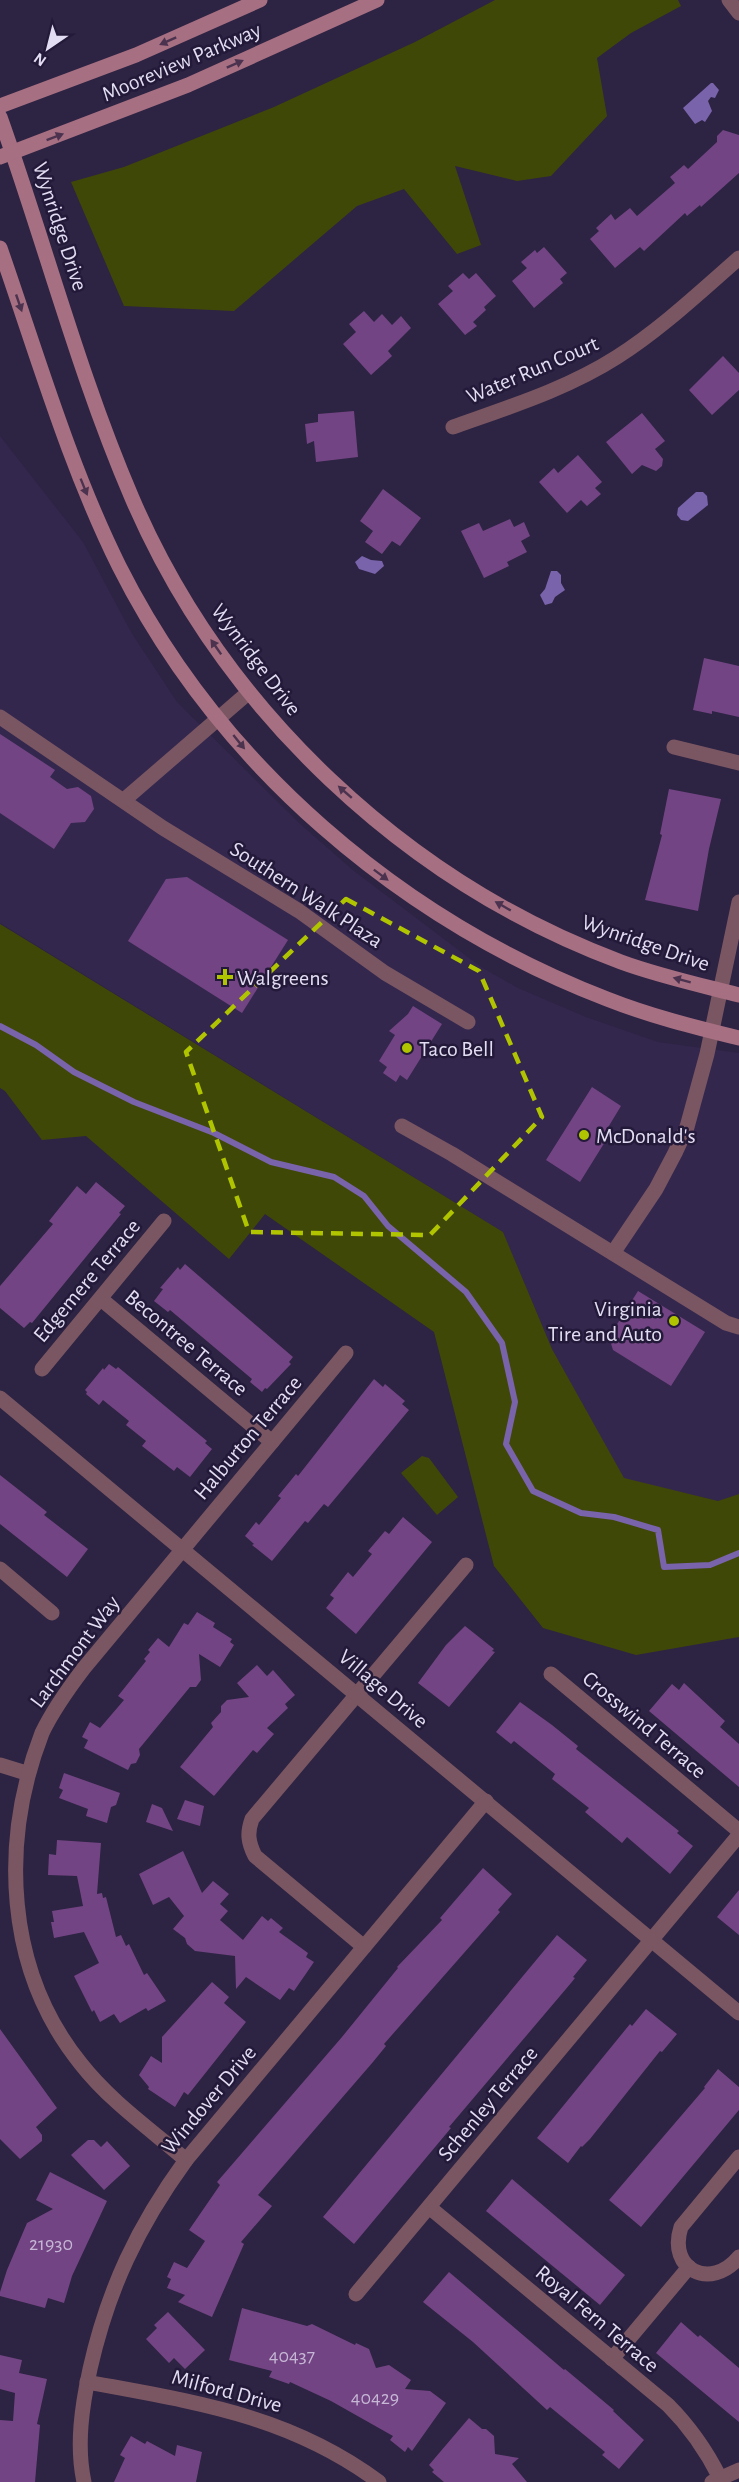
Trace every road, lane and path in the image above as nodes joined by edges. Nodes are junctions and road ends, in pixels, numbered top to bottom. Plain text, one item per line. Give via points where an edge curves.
1 (260, 0) edge
2 (377, 0) edge
3 (729, 0) edge
4 (739, 13) edge
5 (0, 106) edge
6 (0, 117) edge
7 (6, 155) edge
8 (0, 248) edge
9 (739, 258) edge
10 (453, 427) dead end
11 (249, 692) junction
12 (218, 716) junction
13 (0, 717) edge
14 (674, 747) dead end
15 (739, 763) edge
16 (124, 800) junction
17 (739, 902) edge
18 (720, 990) junction
19 (739, 995) edge
20 (468, 1022) dead end
21 (711, 1031) junction
22 (739, 1038) edge
23 (402, 1126) dead end
24 (164, 1221) dead end
25 (613, 1253) junction
26 (101, 1299) junction
27 (739, 1327) edge
28 (346, 1353) dead end
29 (42, 1368) dead end
30 (0, 1398) edge
31 (272, 1442) junction
32 (182, 1550) junction
33 (466, 1565) dead end
34 (0, 1569) edge
35 (52, 1613) dead end
36 (551, 1674) dead end
37 (356, 1693) junction
38 (0, 1765) edge
39 (26, 1773) junction
40 (486, 1802) junction
41 (739, 1833) edge
42 (652, 1940) junction
43 (364, 1947) junction
44 (739, 2013) edge
45 (739, 2157) edge
46 (186, 2160) junction
47 (429, 2207) junction
48 (739, 2257) edge
49 (689, 2267) junction
50 (356, 2294) dead end
51 (612, 2359) junction
52 (87, 2382) junction
53 (739, 2470) edge
54 (716, 2480) edge
55 (84, 2482) edge
56 (379, 2482) edge

1 -> 5 street, Mooreview Parkway via 136,55
7 -> 2 street, Mooreview Parkway via 188,85
3 - 4 street
6 - 7 street, Wynridge Drive
11 -> 7 street, Wynridge Drive via 159,555 133,500
8 -> 12 street via 78,472 106,538 152,622
9 - 10 street, Water Run Court via 617,357 552,390
11 - 12 street
18 -> 11 street, Wynridge Drive via 622,962 585,947 466,885 414,849 341,789
12 - 16 street
12 -> 21 street via 278,786 316,822 394,885 448,921 504,953 598,995
13 - 16 street, Southern Walk Plaza
14 - 15 street
16 - 20 street, Southern Walk Plaza via 299,911 385,973
17 - 18 street
18 - 19 street, Wynridge Drive
18 - 21 street
21 - 22 street
21 - 25 street via 687,1127 656,1189
23 - 25 street
24 - 26 street, Edgemere Terrace
25 - 27 street via 726,1323
26 - 29 street, Edgemere Terrace
26 - 31 street, Becontree Terrace
28 - 31 street, Halburton Terrace
30 - 32 street, Village Drive
31 - 32 street, Halburton Terrace
32 - 37 street, Village Drive
32 - 39 street, Larchmont Way via 61,1698
33 - 37 street
34 - 35 street
36 - 41 street, Crosswind Terrace
37 - 40 street, Village Drive
37 - 43 street via 252,1819 248,1830 255,1856
38 - 39 street
39 - 46 street, Larchmont Way via 11,1869 18,1934 37,1991 59,2034 82,2065 108,2093
40 - 42 street, Village Drive
40 - 43 street, Windover Drive
41 - 42 street, Schenley Terrace
42 - 44 street, Village Drive
42 - 47 street, Schenley Terrace
43 - 46 street, Windover Drive
45 - 49 street via 681,2227 678,2252
46 - 52 street, Windover Drive via 161,2193 114,2284
47 - 50 street, Schenley Terrace
47 - 51 street, Royal Fern Terrace
48 - 49 street via 724,2271 712,2275
49 - 51 street
51 - 54 street, Royal Fern Terrace via 686,2424 705,2449
52 - 55 street, Windover Drive via 80,2440
52 - 56 street, Milford Drive via 245,2414 327,2449
53 - 54 street

